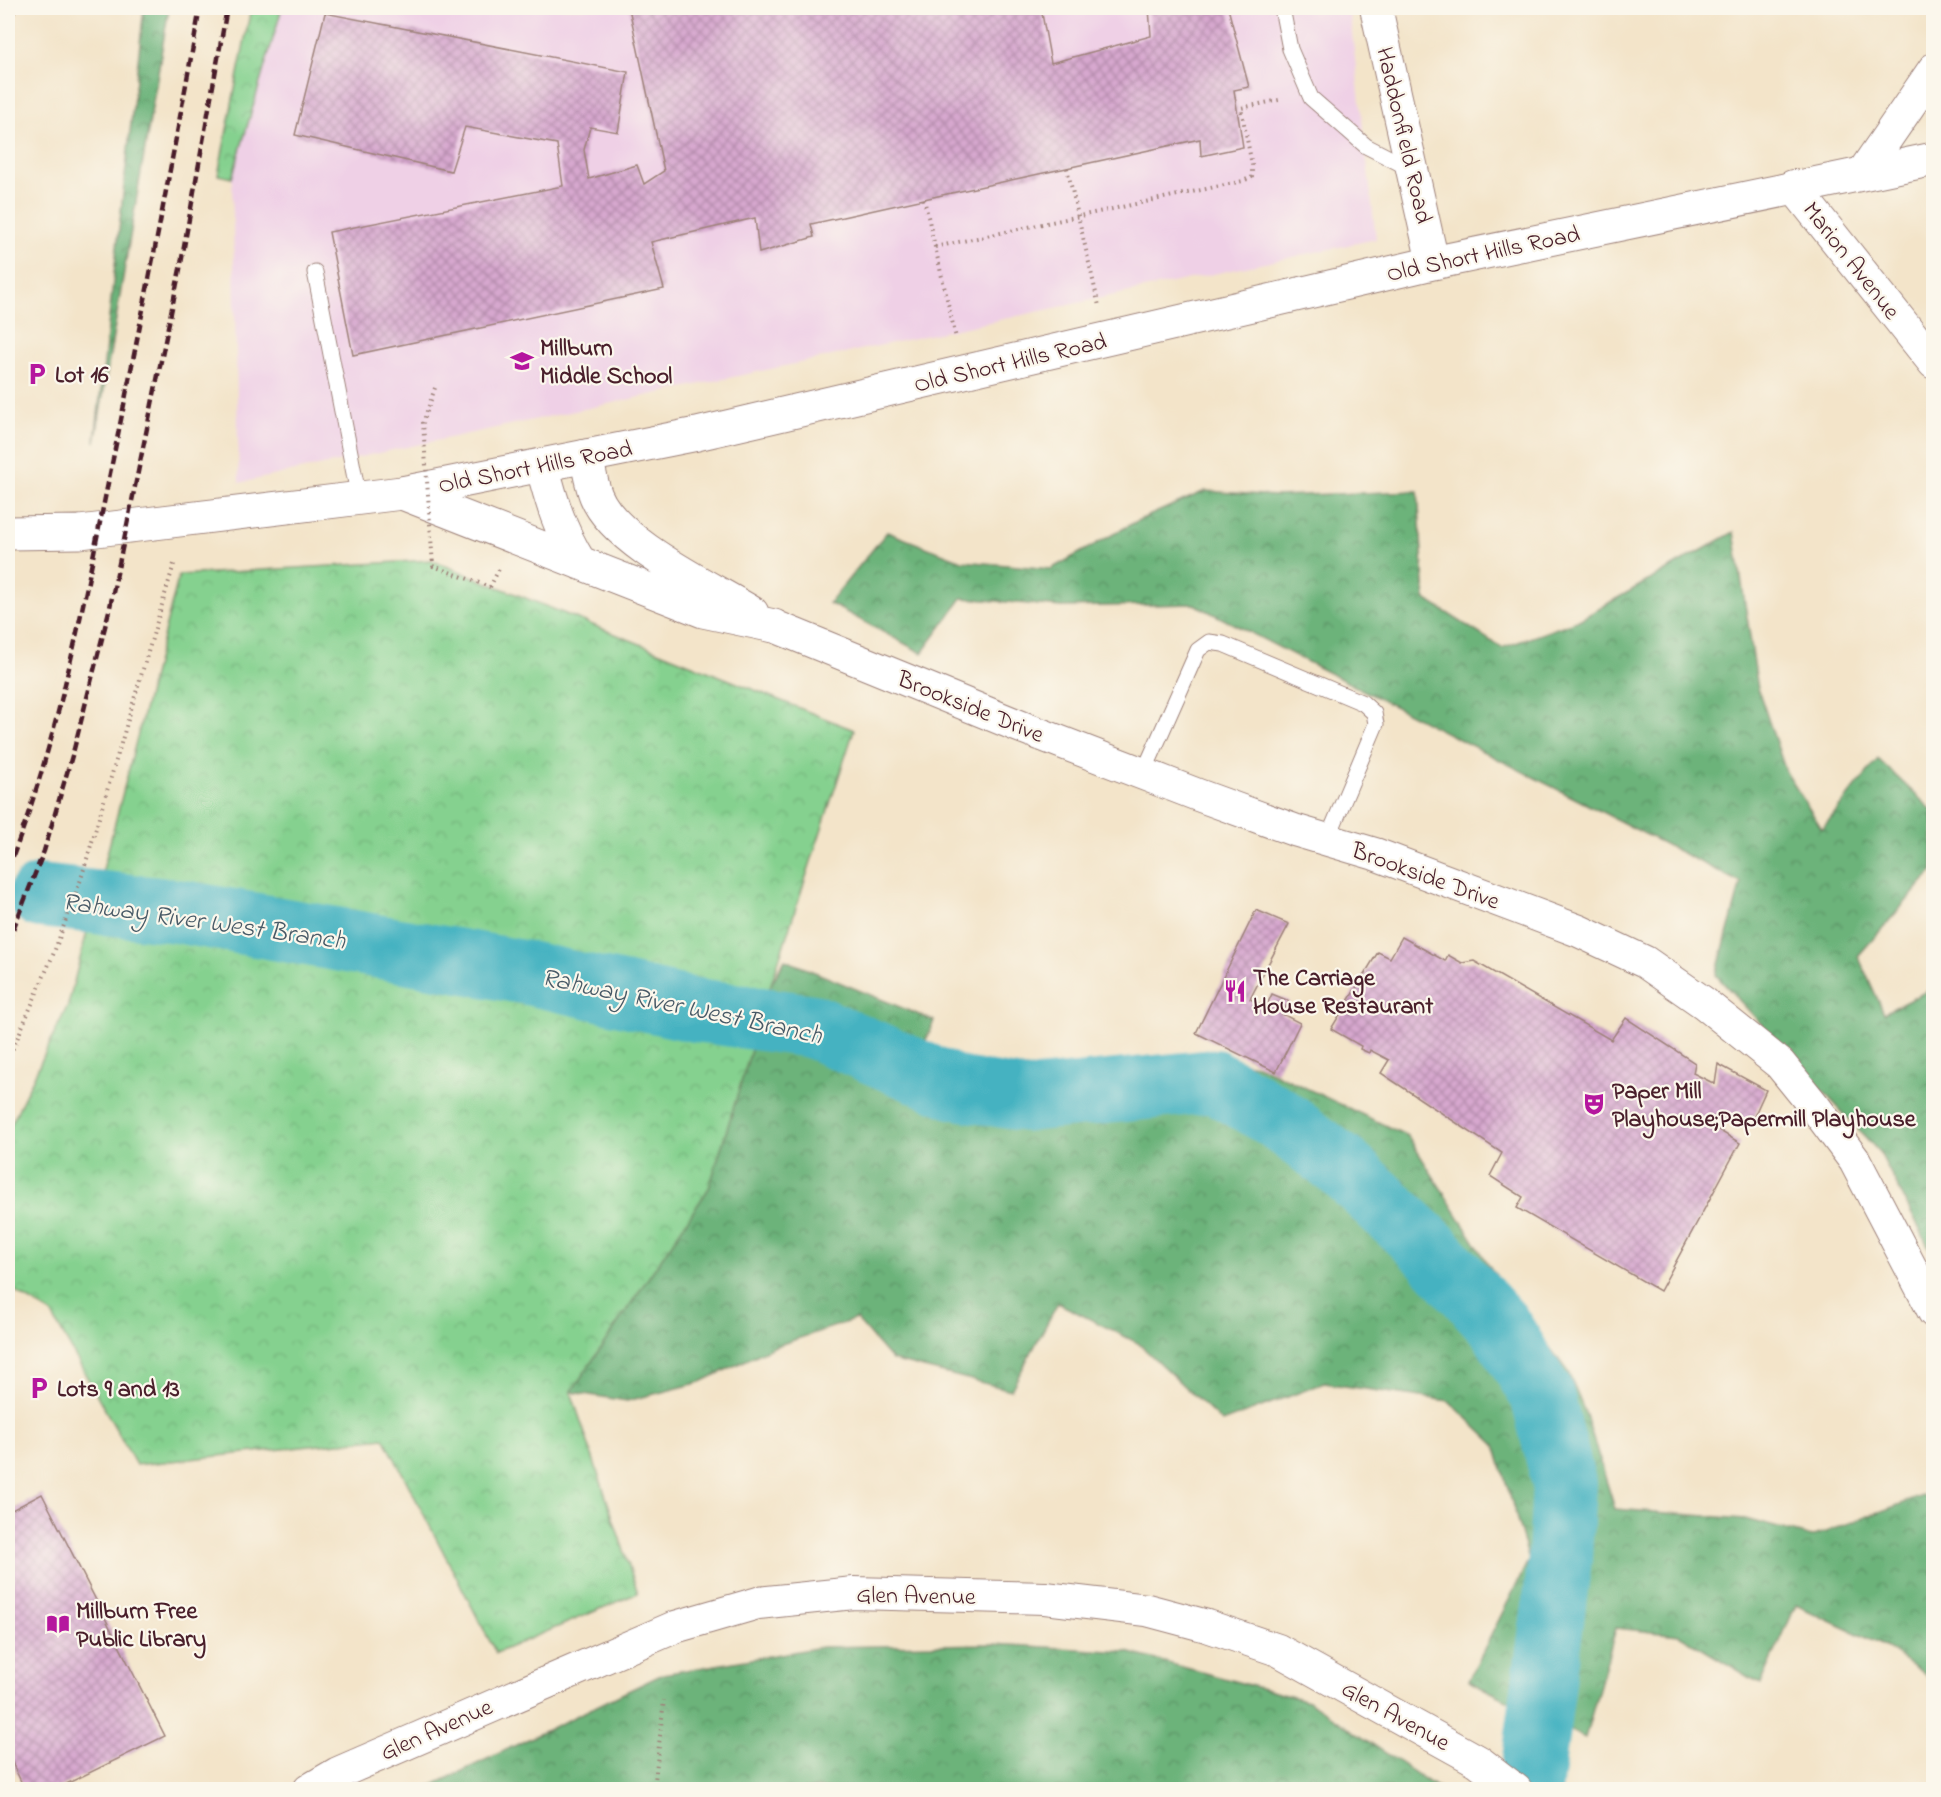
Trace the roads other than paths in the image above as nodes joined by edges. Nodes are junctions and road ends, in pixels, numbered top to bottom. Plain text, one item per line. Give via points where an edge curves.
1 (1282, 8) edge
2 (1376, 8) edge
3 (1934, 69) edge
4 (1934, 159) edge
5 (1412, 169) junction
6 (1862, 174) junction
7 (1794, 186) junction
8 (1433, 263) junction
9 (315, 272) dead end
10 (1934, 363) edge
11 (586, 456) junction
12 (542, 465) junction
13 (402, 493) junction
14 (359, 499) junction
15 (8, 533) edge
16 (580, 562) junction
17 (774, 626) junction
18 (1143, 774) junction
19 (1328, 840) junction
20 (1934, 1312) edge
21 (309, 1790) edge
22 (1516, 1790) edge

1 - 5 lane via 1290,49 1311,98 1366,146
2 - 5 street, Haddonfield Road
3 - 6 street
4 - 6 main road, Old Short Hills Road
5 - 8 street, Haddonfield Road
6 - 7 main road, Old Short Hills Road
7 - 8 main road, Old Short Hills Road
7 - 10 street, Marion Avenue
8 - 11 main road, Old Short Hills Road via 697,434
9 - 14 lane
11 - 12 main road, Old Short Hills Road
11 - 17 main road, Brookside Drive via 596,497 620,530 652,554
12 - 13 main road, Old Short Hills Road
12 - 16 main road via 563,536
13 - 14 main road, Old Short Hills Road
13 - 16 main road, Brookside Drive
14 - 15 main road, Old Short Hills Road via 80,532
16 - 17 main road, Brookside Drive via 703,611
17 - 18 street, Brookside Drive
18 - 19 street, Brookside Drive
18 - 19 lane via 1198,650 1209,642 1223,644 1363,703 1374,713 1376,724
19 - 20 street, Brookside Drive via 1579,931 1645,962 1704,1004 1780,1064 1814,1106 1855,1161
21 - 22 street, Glen Avenue via 338,1773 675,1627 758,1604 854,1593 1045,1598 1147,1610 1207,1626 1278,1650 1478,1761

